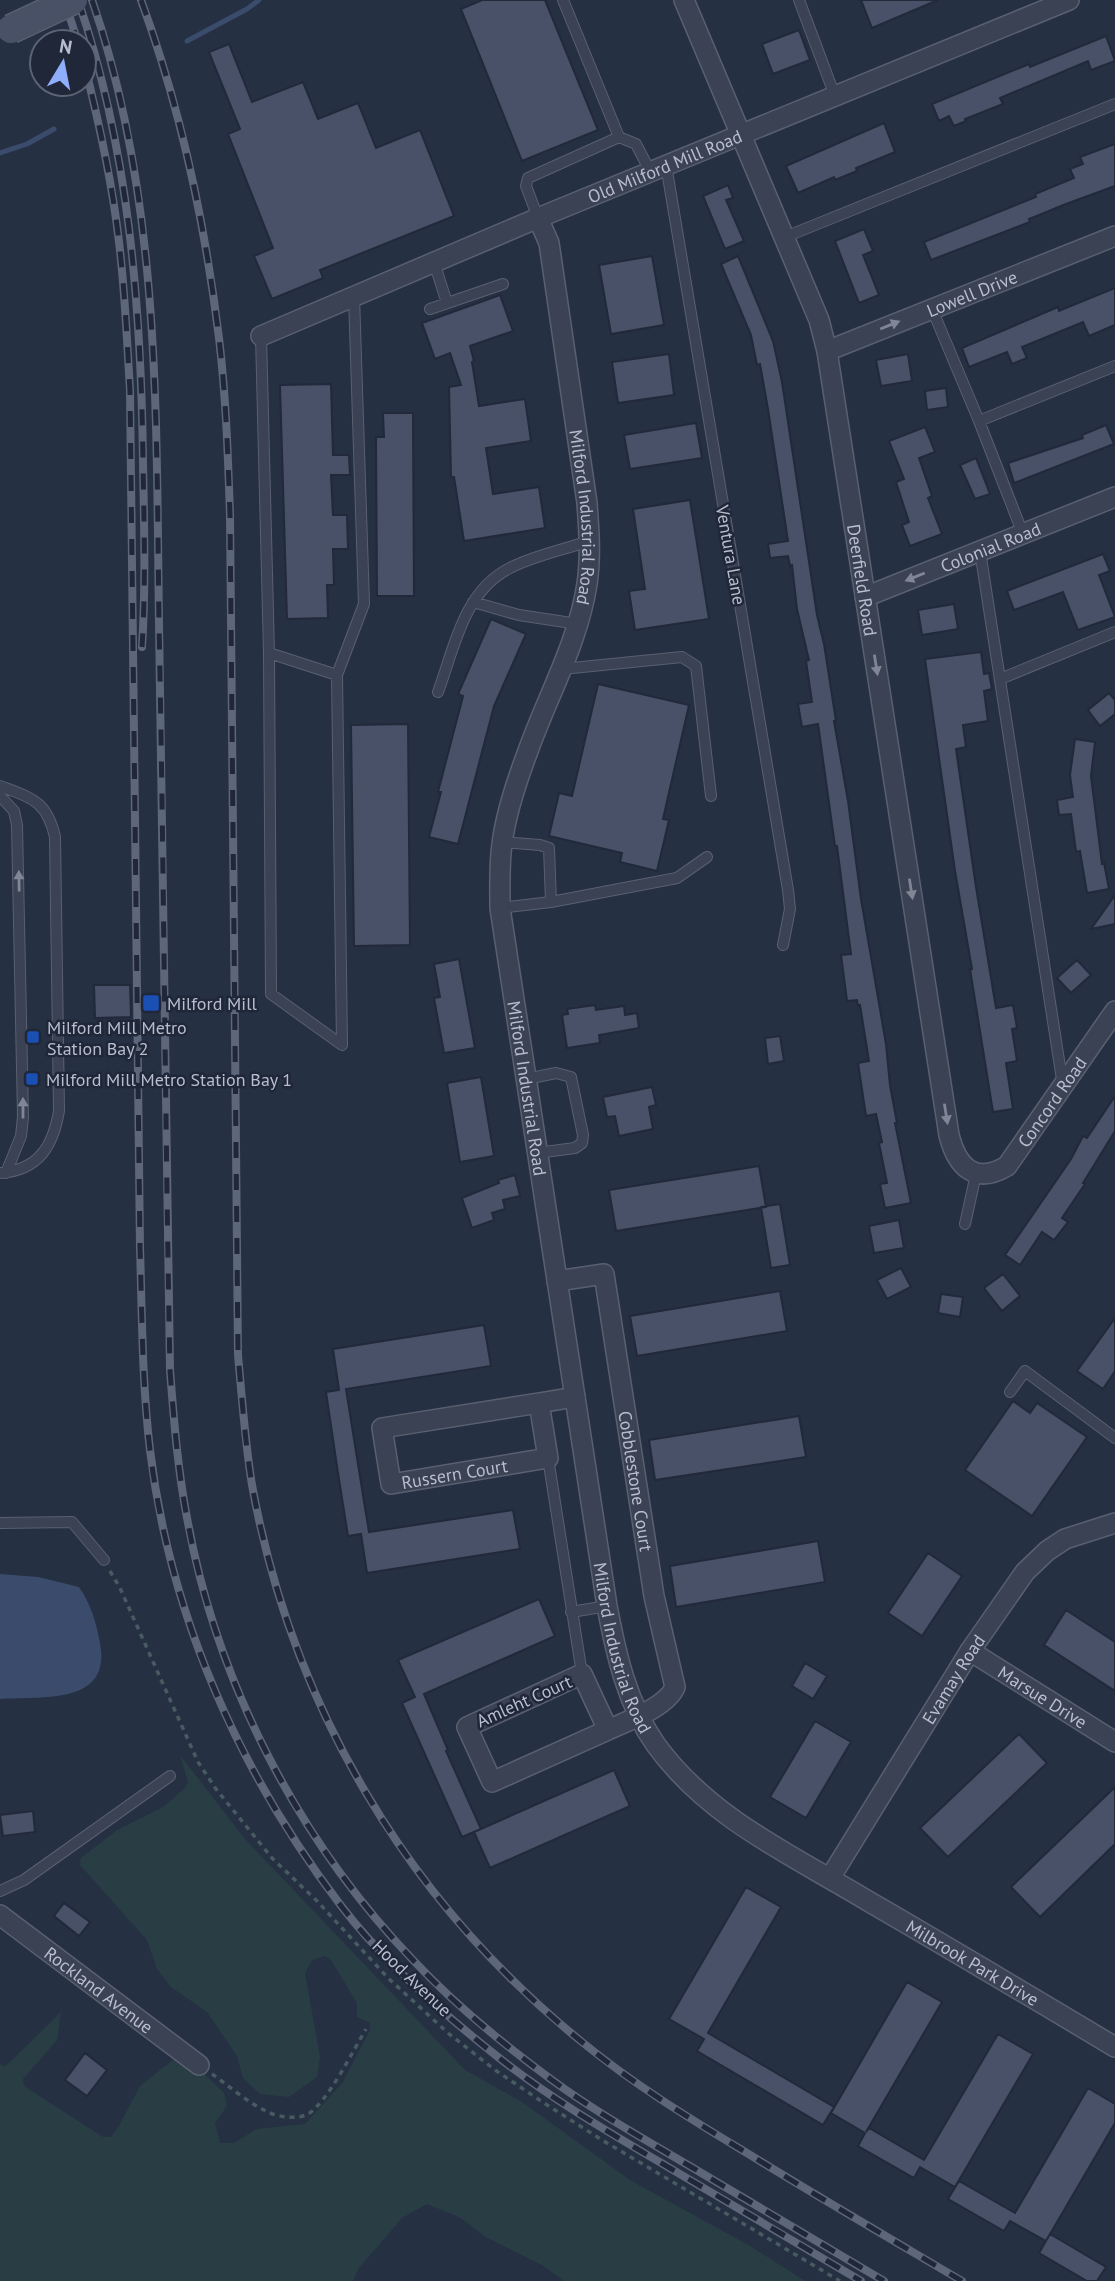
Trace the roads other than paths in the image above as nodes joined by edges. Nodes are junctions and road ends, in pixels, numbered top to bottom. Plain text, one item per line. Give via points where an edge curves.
1 (73, 0) edge
2 (563, 0) edge
3 (684, 0) edge
4 (799, 0) edge
5 (1069, 0) edge
6 (10, 29) dead end
7 (835, 96) junction
8 (1115, 104) edge
9 (741, 134) junction
10 (619, 137) junction
11 (658, 168) junction
12 (538, 218) junction
13 (1115, 236) edge
14 (785, 237) junction
15 (434, 261) junction
16 (503, 284) dead end
17 (354, 295) junction
18 (447, 303) junction
19 (430, 309) dead end
20 (932, 309) junction
21 (261, 336) joint
22 (827, 351) junction
23 (1115, 366) edge
24 (979, 421) junction
25 (1115, 497) edge
26 (1023, 534) junction
27 (589, 541) junction
28 (980, 551) junction
29 (866, 597) junction
30 (473, 602) junction
31 (578, 624) junction
32 (1115, 632) edge
33 (269, 653) junction
34 (562, 669) junction
35 (337, 675) junction
36 (1000, 679) junction
37 (439, 692) dead end
38 (0, 786) edge
39 (0, 796) edge
40 (711, 796) dead end
41 (502, 842) junction
42 (706, 857) dead end
43 (551, 902) junction
44 (500, 908) junction
45 (783, 945) dead end
46 (1115, 1011) edge
47 (526, 1079) junction
48 (1063, 1086) junction
49 (537, 1153) junction
50 (3, 1173) edge
51 (976, 1174) junction
52 (965, 1224) dead end
53 (557, 1281) junction
54 (1010, 1392) dead end
55 (575, 1397) junction
56 (539, 1403) junction
57 (1115, 1438) edge
58 (548, 1458) junction
59 (0, 1523) edge
60 (1115, 1523) edge
61 (104, 1560) road end
62 (607, 1606) junction
63 (571, 1612) junction
64 (970, 1651) junction
65 (582, 1674) junction
66 (638, 1716) junction
67 (608, 1730) junction
68 (1115, 1742) edge
69 (170, 1776) dead end
70 (830, 1878) junction
71 (0, 1891) edge
72 (0, 1915) edge
73 (1115, 2047) edge
74 (199, 2065) road end

1 - 6 main road, bridge
2 - 10 lane
3 - 9 street, Deerfield Road
4 - 7 lane
5 - 7 street, Old Milford Mill Road
7 - 9 street, Old Milford Mill Road
8 - 14 lane
9 - 11 street, Old Milford Mill Road
9 - 14 street, Deerfield Road
10 - 11 lane via 636,144
10 - 12 lane via 528,178 526,186
11 - 12 street, Old Milford Mill Road
11 - 45 lane, Ventura Lane via 788,890 790,909
12 - 15 street, Old Milford Mill Road
12 - 27 street, Milford Industrial Road via 549,243
13 - 20 street, Lowell Drive
14 - 22 street, Deerfield Road
15 - 17 street, Old Milford Mill Road
15 - 18 lane
16 - 18 lane
17 - 21 street, Old Milford Mill Road
17 - 35 lane via 364,604
18 - 19 lane
22 -> 20 street, Lowell Drive
20 - 24 lane
21 - 33 lane
22 - 29 street, Deerfield Road
23 - 24 lane
24 - 26 lane
25 - 26 street, Colonial Road
26 - 28 street, Colonial Road
27 - 30 lane via 510,568 492,579
27 - 31 street, Milford Industrial Road via 587,583
28 -> 29 street, Colonial Road
28 - 36 lane
29 -> 51 street, Deerfield Road via 949,1135 961,1164
30 - 31 lane
30 - 37 lane
31 - 34 street, Milford Industrial Road
32 - 36 lane
33 - 35 lane
33 - 35 lane via 271,994 342,1045
34 - 40 lane via 682,657 696,666
34 - 41 street, Milford Industrial Road via 528,750
36 - 48 lane
38 - 50 lane via 30,797 44,809 55,837 59,1111 55,1132 35,1162
50 -> 39 lane via 22,1136 23,1103 18,825 14,811
41 - 43 lane via 549,848
41 - 44 street, Milford Industrial Road
42 - 43 lane via 677,878
43 - 44 lane
44 - 47 street, Milford Industrial Road
46 - 48 street, Concord Road
47 - 49 street, Milford Industrial Road
47 - 49 lane via 556,1073 571,1077 583,1135 575,1148
48 - 51 street, Concord Road via 1007,1166 994,1173
49 - 53 street, Milford Industrial Road
51 - 52 lane
53 - 55 street, Milford Industrial Road
53 - 66 street, Cobblestone Court via 604,1274 659,1625 675,1679 672,1694
54 - 57 lane via 1025,1371
55 - 56 street, Russern Court
55 - 62 street, Milford Industrial Road
56 - 58 street
56 - 58 street, Russern Court via 382,1428 391,1484
58 - 63 lane
59 - 61 lane via 72,1522
60 - 64 street, Evamay Road via 1065,1539 1047,1551 1026,1572
62 - 63 lane
62 - 66 street, Milford Industrial Road via 613,1641
63 - 65 lane
64 - 68 street, Marsue Drive
64 - 70 street, Evamay Road
65 - 67 street, Amleht Court
65 - 67 street, Amleht Court via 467,1727 492,1782
66 - 67 street, Amleht Court
66 - 70 street, Milford Industrial Road via 696,1791 755,1836
69 - 71 lane via 24,1880
70 - 73 street, Milbrook Park Drive
72 - 74 street, Rockland Avenue

